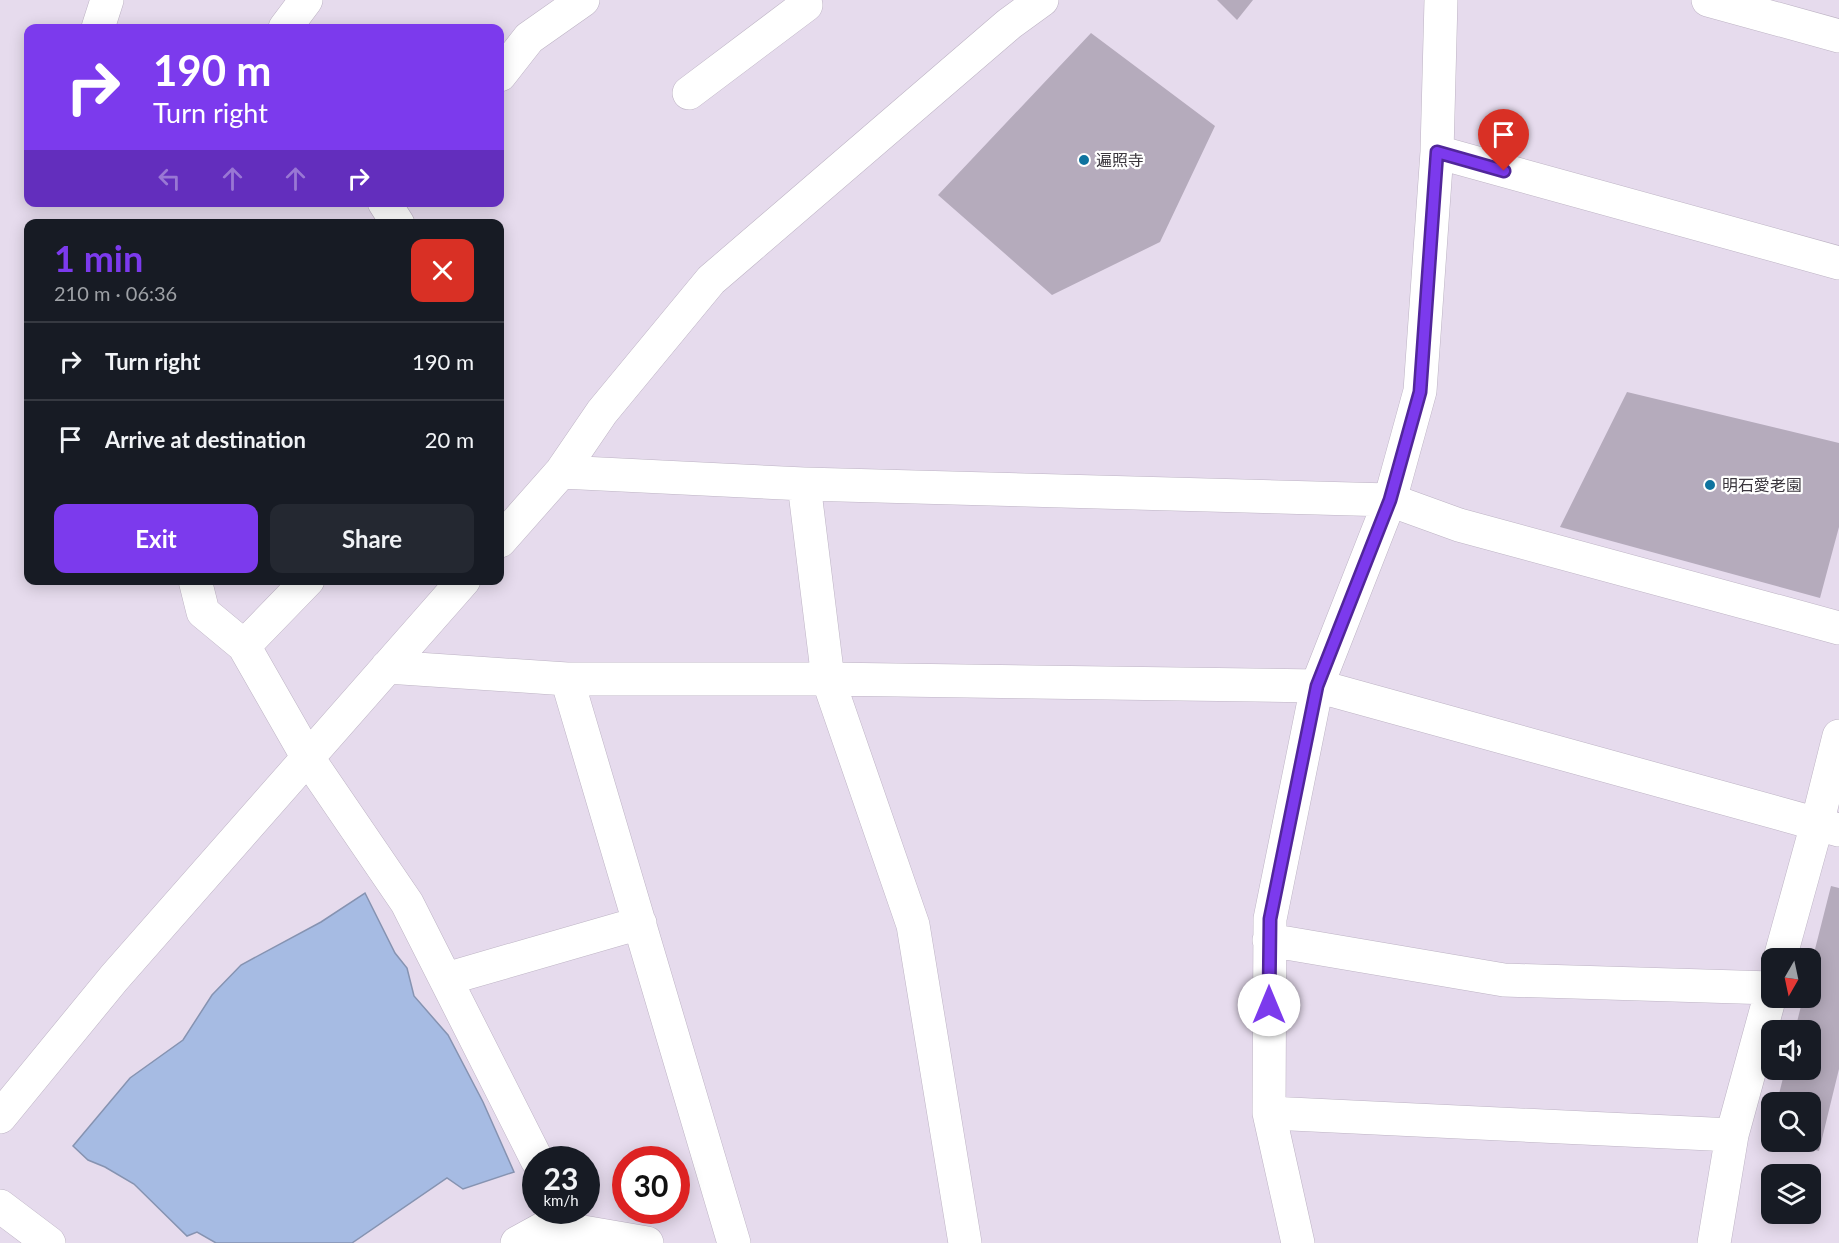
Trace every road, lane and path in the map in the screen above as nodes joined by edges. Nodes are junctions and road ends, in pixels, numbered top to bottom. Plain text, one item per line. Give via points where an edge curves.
1 (107, 0) edge
2 (306, 0) edge
3 (583, 0) edge
4 (803, 0) edge
5 (1441, 0) edge
6 (1708, 0) edge
7 (1032, 3) edge
8 (99, 24) edge
9 (288, 24) edge
10 (1839, 36) edge
11 (504, 70) edge
12 (689, 93) dead end
13 (1437, 152) junction
14 (1839, 263) edge
15 (561, 472) junction
16 (804, 484) junction
17 (1390, 500) junction
18 (504, 536) edge
19 (196, 585) edge
20 (303, 585) edge
21 (460, 585) edge
22 (1839, 628) edge
23 (244, 646) junction
24 (387, 668) junction
25 (567, 679) junction
26 (828, 679) junction
27 (1317, 686) junction
28 (1839, 736) edge
29 (308, 758) junction
30 (1828, 827) edge
31 (640, 923) junction
32 (1269, 940) junction
33 (1784, 948) edge
34 (446, 979) junction
35 (1761, 988) edge
36 (1766, 1008) edge
37 (1269, 1113) junction
38 (0, 1118) edge
39 (1731, 1135) junction
40 (530, 1146) edge
41 (0, 1206) edge
42 (548, 1226) edge
43 (49, 1243) edge
44 (517, 1243) edge
45 (647, 1243) edge
46 (734, 1243) edge
47 (965, 1243) edge
48 (1299, 1243) edge
49 (1714, 1243) edge

1 - 8 street
2 - 9 street
3 - 11 street via 529,38
4 - 12 street via 806,5
5 - 13 street
6 - 10 street
7 - 15 street via 711,280 602,412
13 - 14 street
13 - 17 street via 1420,392
15 - 16 street
15 - 18 street
16 - 17 street
16 - 26 street
17 - 22 street via 1459,525
17 - 27 street
19 - 23 street via 203,612
20 - 23 street
21 - 24 street
23 - 29 street
24 - 25 street
24 - 29 street
25 - 26 street
25 - 31 street
26 - 27 street
26 - 47 street via 912,926
27 - 30 street
27 - 32 street
28 - 30 street
29 - 34 street via 407,903
29 - 38 street via 108,986
30 - 33 street
31 - 34 street
31 - 46 street
32 - 35 street via 1504,980
32 - 37 street
34 - 40 street
36 - 39 street
37 - 39 street
37 - 48 street
39 - 49 street
41 - 43 street
42 - 44 street
42 - 45 street

